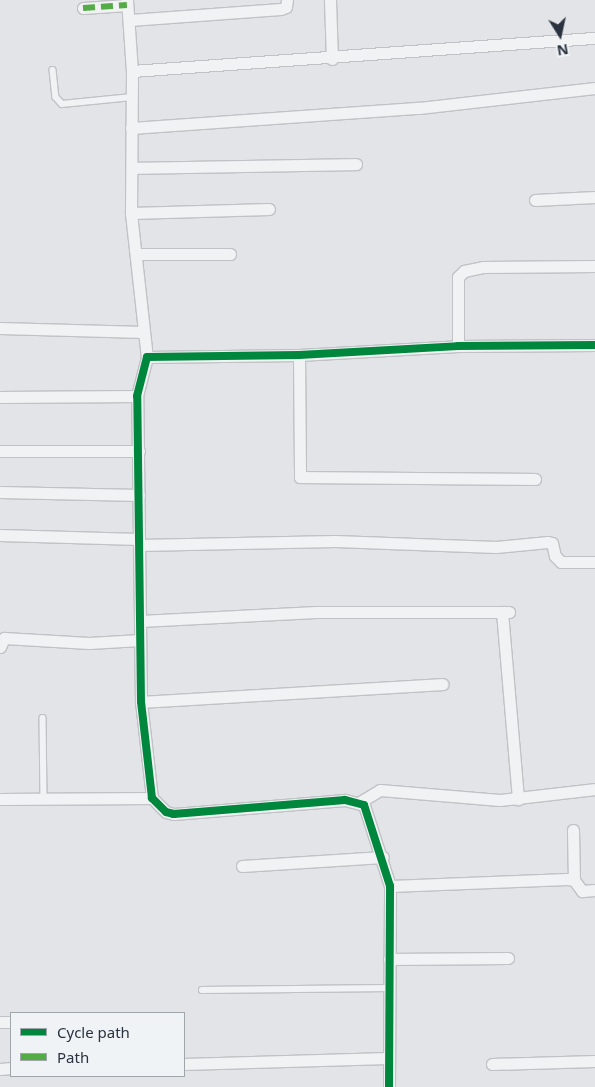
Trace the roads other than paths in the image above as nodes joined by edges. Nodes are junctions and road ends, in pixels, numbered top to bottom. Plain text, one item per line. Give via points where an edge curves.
1 (288, 0) edge
2 (330, 0) edge
3 (128, 2) edge
4 (83, 8) dead end
5 (130, 20) junction
6 (595, 38) edge
7 (332, 59) junction
8 (53, 70) dead end
9 (132, 71) junction
10 (595, 88) edge
11 (132, 97) junction
12 (131, 128) junction
13 (356, 164) dead end
14 (132, 168) junction
15 (595, 197) edge
16 (535, 200) dead end
17 (269, 209) dead end
18 (131, 213) junction
19 (136, 254) junction
20 (230, 254) dead end
21 (595, 266) edge
22 (0, 328) edge
23 (144, 332) junction
24 (595, 345) edge
25 (458, 346) junction
26 (299, 355) junction
27 (147, 356) junction
28 (138, 396) junction
29 (0, 397) edge
30 (0, 451) edge
31 (138, 451) junction
32 (535, 479) dead end
33 (0, 492) edge
34 (139, 495) junction
35 (0, 535) edge
36 (139, 542) junction
37 (595, 562) edge
38 (140, 621) junction
39 (140, 640) junction
40 (0, 647) edge
41 (442, 684) dead end
42 (141, 702) junction
43 (42, 718) dead end
44 (595, 789) edge
45 (152, 798) junction
46 (0, 799) edge
47 (44, 799) junction
48 (518, 799) junction
49 (360, 802) junction
50 (573, 830) dead end
51 (383, 857) junction
52 (242, 866) dead end
53 (574, 880) junction
54 (390, 886) junction
55 (595, 890) edge
56 (508, 958) dead end
57 (390, 959) junction
58 (388, 988) junction
59 (202, 990) dead end
60 (388, 1058) junction
61 (595, 1061) edge
62 (185, 1064) edge
63 (492, 1064) dead end
64 (388, 1087) edge

1 - 5 street via 286,7 281,9
2 - 7 street
3 - 4 street
3 - 5 street
5 - 9 street
6 - 7 street
7 - 9 street
8 - 11 lane via 56,97 62,104
9 - 11 street
10 - 12 street via 419,108
11 - 12 street
12 - 14 street
13 - 14 street
14 - 18 street
15 - 16 street
17 - 18 street
18 - 19 street
19 - 20 street
19 - 23 street
21 - 25 street via 483,267 464,271 458,277
22 - 23 street
23 - 27 street
24 - 25 street
25 - 26 street
26 - 27 street
26 - 32 street via 300,477
27 - 28 street
28 - 29 street
28 - 31 street
30 - 31 street
31 - 34 street
33 - 34 street
34 - 36 street
35 - 36 street
36 - 37 street via 335,541 496,547 548,542 552,543 555,556 561,562
36 - 38 street
38 - 39 street
38 - 48 street via 316,612 505,612
39 - 40 street via 89,643 4,638
39 - 42 street
41 - 42 street
42 - 45 street
43 - 47 lane
44 - 48 street
45 - 47 street
45 - 49 street via 166,812 185,814 280,804
46 - 47 street
48 - 49 street via 444,797 380,790
49 - 51 street via 366,809
50 - 53 street
51 - 52 street
51 - 54 street
53 - 54 street
53 - 55 street via 582,891
54 - 57 street
56 - 57 street
57 - 58 street
58 - 59 lane
58 - 60 street
60 - 62 street
60 - 64 street
61 - 63 street

